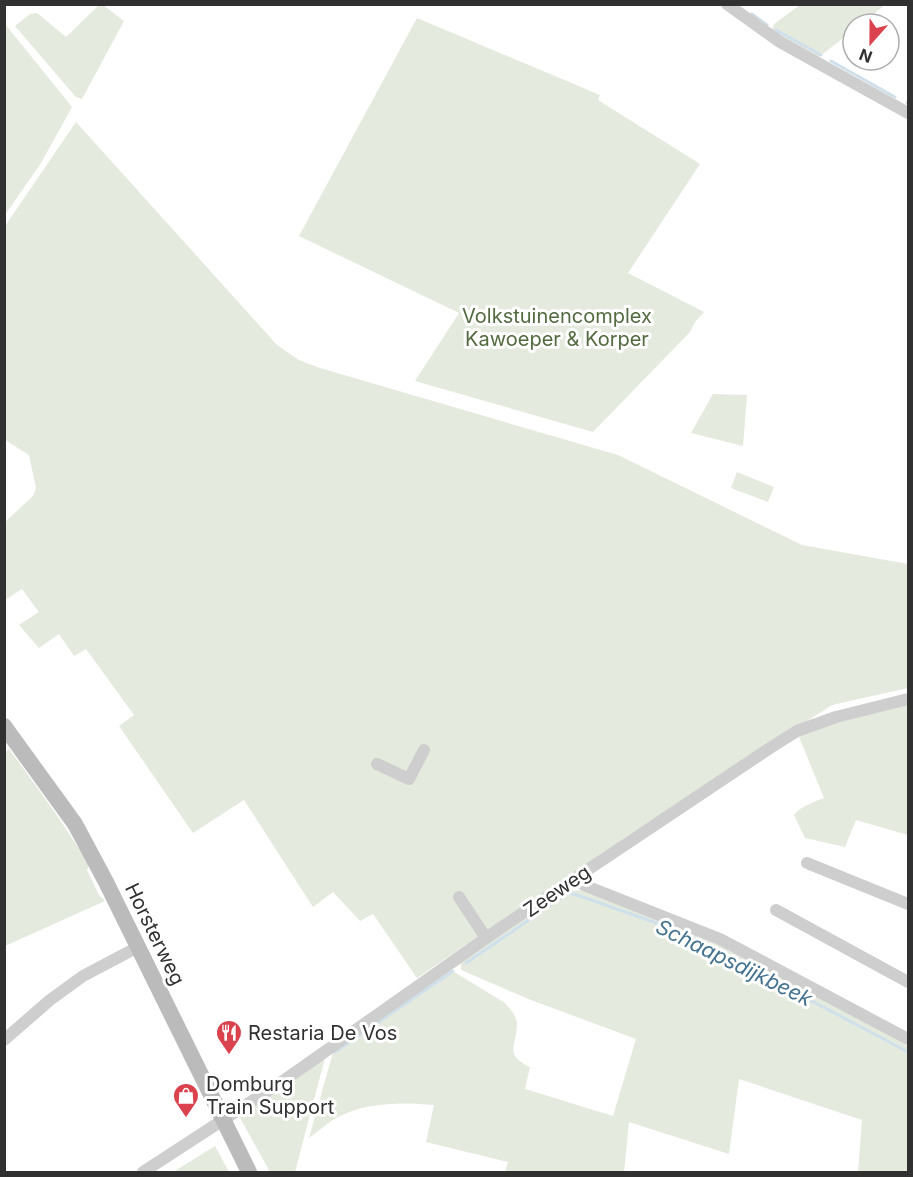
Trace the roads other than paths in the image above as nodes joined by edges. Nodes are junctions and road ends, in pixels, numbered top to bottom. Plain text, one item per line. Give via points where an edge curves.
1 (727, 4) edge
2 (909, 113) edge
3 (909, 699) edge
4 (4, 726) edge
5 (424, 750) dead end
6 (377, 764) dead end
7 (807, 863) dead end
8 (574, 879) junction
9 (459, 897) dead end
10 (909, 904) edge
11 (776, 910) dead end
12 (486, 938) junction
13 (138, 947) junction
14 (909, 982) edge
15 (909, 1039) edge
16 (4, 1040) edge
17 (223, 1119) junction
18 (143, 1173) edge
19 (249, 1173) edge

1 - 2 street via 780,42
3 - 8 street, Zeeweg via 797,731
4 - 13 main road, Horsterweg via 75,824
5 - 6 street via 409,779
7 - 10 street
8 - 12 street, Zeeweg
8 - 15 street via 720,939
9 - 12 street
11 - 14 street
12 - 17 street, Zeeweg
13 - 16 street via 83,976
13 - 17 main road, Horsterweg
17 - 18 street, Zeeweg
17 - 19 main road, Horsterweg

